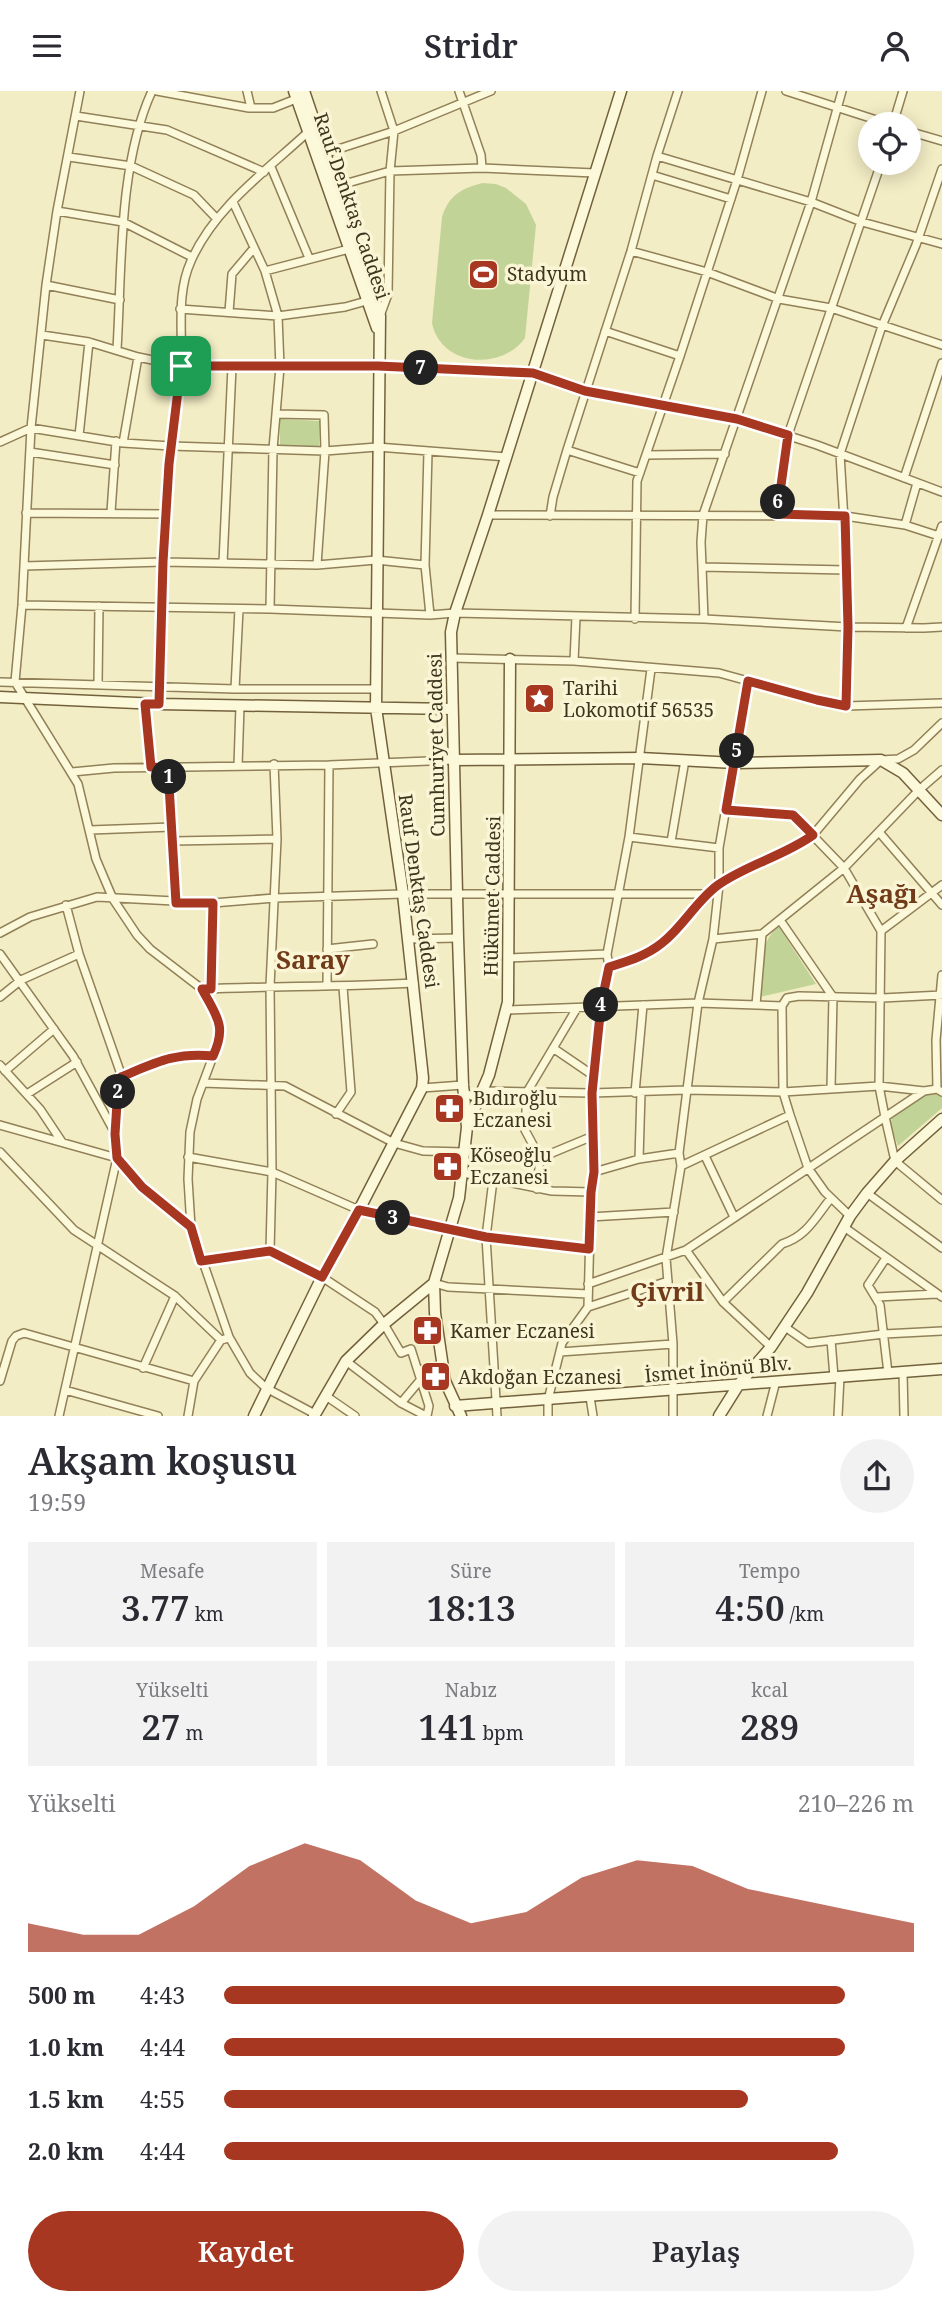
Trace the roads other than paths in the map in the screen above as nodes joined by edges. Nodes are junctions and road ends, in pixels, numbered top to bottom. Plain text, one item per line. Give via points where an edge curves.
1 (80, 91) edge
2 (155, 91) edge
3 (247, 91) edge
4 (381, 91) edge
5 (459, 91) edge
6 (491, 91) edge
7 (621, 91) edge
8 (678, 91) edge
9 (762, 91) edge
10 (786, 91) edge
11 (842, 91) edge
12 (903, 91) edge
13 (184, 93) edge
14 (298, 94) edge
15 (463, 101) junction
16 (251, 108) junction
17 (836, 108) junction
18 (895, 112) edge
19 (858, 114) edge
20 (76, 116) junction
21 (140, 126) junction
22 (313, 131) junction
23 (394, 131) junction
24 (921, 135) edge
25 (942, 141) edge
26 (326, 153) junction
27 (657, 156) junction
28 (69, 157) junction
29 (131, 166) junction
30 (268, 169) junction
31 (481, 169) junction
32 (942, 169) edge
33 (390, 171) junction
34 (594, 173) junction
35 (652, 175) junction
36 (877, 175) edge
37 (737, 180) junction
38 (337, 186) junction
39 (731, 199) junction
40 (233, 202) junction
41 (811, 202) junction
42 (57, 211) junction
43 (217, 219) junction
44 (123, 222) junction
45 (862, 222) junction
46 (919, 236) junction
47 (942, 244) edge
48 (254, 248) junction
49 (349, 249) junction
50 (631, 251) junction
51 (192, 257) junction
52 (309, 258) junction
53 (265, 271) junction
54 (707, 272) junction
55 (46, 285) junction
56 (779, 299) junction
57 (120, 300) junction
58 (371, 300) junction
59 (831, 308) junction
60 (180, 309) junction
61 (229, 312) junction
62 (278, 316) junction
63 (380, 316) junction
64 (882, 326) junction
65 (379, 331) junction
66 (605, 331) junction
67 (42, 335) junction
68 (89, 342) junction
69 (942, 345) edge
70 (117, 349) junction
71 (680, 356) junction
72 (138, 357) junction
73 (942, 363) edge
74 (181, 366) junction
75 (378, 366) junction
76 (232, 367) junction
77 (280, 367) junction
78 (533, 373) junction
79 (585, 391) junction
80 (663, 404) junction
81 (276, 414) junction
82 (737, 419) junction
83 (31, 428) junction
84 (788, 435) junction
85 (79, 436) junction
86 (0, 442) edge
87 (120, 442) junction
88 (171, 446) junction
89 (377, 447) junction
90 (227, 448) junction
91 (274, 449) junction
92 (567, 450) junction
93 (325, 451) junction
94 (30, 452) junction
95 (428, 452) junction
96 (725, 454) junction
97 (840, 454) junction
98 (647, 455) junction
99 (507, 457) junction
100 (115, 465) junction
101 (640, 473) junction
102 (904, 478) junction
103 (917, 483) junction
104 (942, 492) edge
105 (111, 512) junction
106 (26, 513) junction
107 (167, 513) junction
108 (777, 514) junction
109 (488, 515) junction
110 (703, 515) junction
111 (550, 516) junction
112 (635, 516) junction
113 (845, 516) junction
114 (905, 525) junction
115 (942, 526) edge
116 (939, 536) junction
117 (376, 560) junction
118 (163, 562) junction
119 (223, 563) junction
120 (270, 563) junction
121 (317, 565) junction
122 (425, 565) junction
123 (24, 566) junction
124 (702, 567) junction
125 (847, 570) junction
126 (22, 605) junction
127 (99, 606) junction
128 (162, 607) junction
129 (239, 609) junction
130 (270, 609) junction
131 (376, 613) junction
132 (455, 613) junction
133 (430, 615) junction
134 (576, 617) junction
135 (635, 619) junction
136 (704, 619) junction
137 (848, 627) junction
138 (942, 627) edge
139 (906, 628) junction
140 (452, 658) junction
141 (510, 659) junction
142 (574, 661) junction
143 (651, 669) junction
144 (748, 681) junction
145 (0, 682) edge
146 (15, 682) junction
147 (97, 684) junction
148 (159, 685) junction
149 (235, 689) junction
150 (375, 689) junction
151 (0, 697) edge
152 (26, 697) junction
153 (942, 703) edge
154 (145, 704) junction
155 (159, 704) junction
156 (240, 706) junction
157 (846, 706) junction
158 (376, 708) junction
159 (452, 709) junction
160 (942, 723) edge
161 (511, 758) junction
162 (640, 758) junction
163 (454, 760) junction
164 (685, 760) junction
165 (881, 760) junction
166 (384, 761) junction
167 (735, 763) junction
168 (274, 764) junction
169 (329, 765) junction
170 (239, 766) junction
171 (151, 767) junction
172 (168, 768) junction
173 (942, 770) edge
174 (72, 772) junction
175 (919, 790) junction
176 (726, 810) junction
177 (942, 815) edge
178 (173, 827) junction
179 (90, 830) junction
180 (879, 832) junction
181 (813, 835) junction
182 (629, 837) junction
183 (277, 839) junction
184 (173, 841) junction
185 (671, 842) junction
186 (719, 848) junction
187 (844, 868) junction
188 (719, 885) junction
189 (942, 885) edge
190 (510, 893) junction
191 (619, 893) junction
192 (931, 893) junction
193 (403, 894) junction
194 (457, 894) junction
195 (708, 894) junction
196 (326, 897) junction
197 (113, 898) junction
198 (274, 898) junction
199 (176, 903) junction
200 (213, 903) junction
201 (66, 905) junction
202 (942, 905) edge
203 (780, 920) junction
204 (881, 931) junction
205 (0, 933) edge
206 (762, 934) junction
207 (458, 938) junction
208 (408, 939) junction
209 (713, 939) junction
210 (373, 944) dead end
211 (327, 949) junction
212 (0, 954) edge
213 (79, 954) junction
214 (607, 954) junction
215 (508, 958) junction
216 (609, 967) junction
217 (942, 975) edge
218 (21, 980) junction
219 (414, 983) junction
220 (270, 986) junction
221 (327, 986) junction
222 (342, 987) junction
223 (202, 989) junction
224 (211, 989) junction
225 (940, 996) edge
226 (0, 997) edge
227 (833, 997) junction
228 (882, 998) junction
229 (698, 1003) junction
230 (601, 1005) junction
231 (643, 1005) junction
232 (756, 1005) junction
233 (782, 1006) junction
234 (576, 1008) junction
235 (507, 1010) junction
236 (54, 1029) junction
237 (939, 1038) edge
238 (553, 1048) junction
239 (213, 1056) junction
240 (77, 1062) junction
241 (3, 1068) edge
242 (594, 1076) junction
243 (121, 1077) junction
244 (202, 1083) junction
245 (879, 1086) junction
246 (271, 1087) junction
247 (422, 1088) junction
248 (831, 1088) junction
249 (464, 1089) junction
250 (686, 1090) junction
251 (483, 1091) junction
252 (924, 1091) junction
253 (939, 1091) edge
254 (527, 1092) junction
255 (783, 1092) junction
256 (592, 1093) junction
257 (638, 1093) junction
258 (27, 1094) junction
259 (336, 1114) junction
260 (790, 1115) junction
261 (885, 1117) junction
262 (942, 1119) edge
263 (0, 1125) edge
264 (467, 1127) junction
265 (115, 1134) junction
266 (593, 1136) junction
267 (61, 1142) junction
268 (394, 1143) junction
269 (0, 1152) edge
270 (465, 1152) junction
271 (679, 1153) junction
272 (705, 1156) junction
273 (188, 1157) junction
274 (117, 1158) junction
275 (540, 1158) junction
276 (639, 1159) junction
277 (895, 1161) junction
278 (681, 1166) junction
279 (808, 1168) junction
280 (272, 1172) junction
281 (594, 1172) junction
282 (463, 1173) junction
283 (493, 1181) junction
284 (537, 1189) junction
285 (591, 1192) junction
286 (867, 1193) junction
287 (831, 1198) junction
288 (942, 1200) edge
289 (359, 1210) junction
290 (674, 1212) junction
291 (850, 1216) junction
292 (590, 1217) junction
293 (734, 1217) junction
294 (191, 1227) junction
295 (844, 1227) junction
296 (450, 1231) junction
297 (486, 1237) junction
298 (98, 1248) junction
299 (942, 1248) edge
300 (589, 1249) junction
301 (686, 1250) junction
302 (270, 1251) junction
303 (666, 1258) junction
304 (886, 1258) junction
305 (201, 1261) junction
306 (322, 1277) junction
307 (668, 1281) junction
308 (434, 1283) junction
309 (588, 1284) junction
310 (489, 1290) junction
311 (588, 1294) junction
312 (940, 1296) edge
313 (175, 1297) junction
314 (877, 1297) junction
315 (723, 1302) junction
316 (588, 1307) junction
317 (384, 1324) junction
318 (785, 1327) junction
319 (942, 1331) edge
320 (884, 1334) junction
321 (225, 1339) junction
322 (831, 1340) junction
323 (673, 1344) junction
324 (771, 1347) junction
325 (75, 1348) junction
326 (560, 1352) junction
327 (346, 1361) junction
328 (443, 1365) junction
329 (143, 1368) junction
330 (942, 1369) edge
331 (420, 1370) junction
332 (903, 1372) junction
333 (888, 1373) junction
334 (837, 1377) junction
335 (422, 1378) junction
336 (0, 1381) edge
337 (194, 1381) junction
338 (776, 1381) junction
339 (739, 1384) junction
340 (266, 1388) junction
341 (674, 1389) junction
342 (65, 1390) junction
343 (326, 1396) junction
344 (590, 1397) junction
345 (548, 1400) junction
346 (401, 1403) junction
347 (496, 1404) junction
348 (455, 1406) junction
349 (315, 1415) edge
350 (59, 1416) edge
351 (158, 1416) edge
352 (188, 1416) edge
353 (254, 1416) edge
354 (355, 1416) edge
355 (427, 1416) edge
356 (461, 1416) edge
357 (497, 1416) edge
358 (548, 1416) edge
359 (593, 1416) edge
360 (673, 1416) edge
361 (719, 1416) edge
362 (767, 1416) edge
363 (838, 1416) edge
364 (904, 1416) edge

1 - 20 street
2 - 13 street
2 - 21 street
3 - 16 street
4 - 23 street
5 - 15 street
6 - 15 street
7 - 34 street, Cumhuriyet Caddesi
8 - 27 street
9 - 37 street
10 - 17 street
11 - 17 street
12 - 18 street
13 - 16 street
14 - 16 street via 272,108
14 - 22 street, Rauf Denktaş Caddesi
15 - 23 street
15 - 31 street via 481,155
17 - 19 street
17 - 41 street
20 - 21 street
20 - 28 street
21 - 29 street
21 - 30 street via 167,130
22 - 26 street, Rauf Denktaş Caddesi
22 - 30 street
22 - 49 street, Rauf Denktaş Caddesi
23 - 26 street
23 - 33 street
24 - 25 street
26 - 38 street, Rauf Denktaş Caddesi
27 - 35 street
27 - 37 street
28 - 29 street
28 - 42 street
29 - 43 street via 194,195
29 - 44 street
30 - 40 street
30 - 52 street
31 - 33 street
31 - 34 street
32 - 46 street
33 - 38 street
33 - 63 street via 388,294
34 - 78 street, Cumhuriyet Caddesi
35 - 39 street
35 - 50 street
36 - 45 street
37 - 39 street
37 - 41 street
38 - 58 street, Rauf Denktaş Caddesi
39 - 54 street
40 - 43 street
40 - 48 street
41 - 45 street
41 - 56 street
42 - 44 street
42 - 55 street
43 - 51 street
44 - 51 street
44 - 57 street
45 - 46 street
45 - 59 street
46 - 47 street
46 - 64 street
48 - 53 street
48 - 61 street via 232,274
49 - 52 street
49 - 58 street, Rauf Denktaş Caddesi
50 - 54 street
50 - 66 street
51 - 60 street
52 - 53 street
53 - 62 street
54 - 56 street
54 - 71 street
55 - 57 street
55 - 67 street
56 - 59 street
56 - 82 street
57 - 70 street
58 - 62 street
58 - 63 street, Rauf Denktaş Caddesi
58 - 65 street, Rauf Denktaş Caddesi
59 - 64 street
59 - 84 street
60 - 61 street
60 - 74 street
61 - 62 street
62 - 77 street
63 - 65 street, Rauf Denktaş Caddesi
64 - 69 street
64 - 97 street
65 - 75 street, Rauf Denktaş Caddesi
66 - 71 street
66 - 79 street
67 - 68 street
67 - 83 street
68 - 70 street
68 - 85 street
70 - 72 street
71 - 80 street
72 - 74 street
72 - 87 street
73 - 102 street
74 - 76 street
74 - 88 street
75 - 77 street
75 - 78 street
75 - 89 street, Rauf Denktaş Caddesi
76 - 77 street
76 - 90 street
77 - 81 street
78 - 79 street
78 - 99 street, Cumhuriyet Caddesi
79 - 80 street
79 - 92 street
80 - 82 street
80 - 98 street
81 - 91 street
81 - 93 street via 324,415
82 - 84 street
82 - 96 street
83 - 85 street
83 - 86 street
83 - 94 street
84 - 97 street
84 - 108 street
85 - 87 street
87 - 88 street
87 - 100 street
88 - 90 street
88 - 107 street
89 - 93 street
89 - 95 street
89 - 117 street, Rauf Denktaş Caddesi
90 - 91 street
90 - 119 street
91 - 93 street
91 - 120 street
92 - 101 street
92 - 111 street
93 - 121 street
94 - 100 street
94 - 106 street
95 - 99 street
95 - 122 street
96 - 98 street
96 - 110 street
97 - 102 street
97 - 113 street
98 - 101 street
99 - 109 street, Cumhuriyet Caddesi
100 - 105 street
101 - 112 street
102 - 103 street
103 - 104 street
103 - 114 street
105 - 106 street
105 - 107 street
106 - 123 street
107 - 118 street
108 - 110 street
108 - 113 street
109 - 111 street
109 - 132 street, Cumhuriyet Caddesi
110 - 112 street
110 - 124 street
111 - 112 street
112 - 135 street
113 - 114 street
113 - 125 street
114 - 116 street
115 - 116 street
116 - 139 street
117 - 121 street
117 - 122 street
117 - 131 street, Rauf Denktaş Caddesi
118 - 119 street
118 - 123 street
118 - 128 street
119 - 120 street
120 - 121 street
120 - 130 street
122 - 133 street
123 - 126 street
124 - 125 street
124 - 136 street
125 - 137 street
126 - 127 street
126 - 146 street
127 - 128 street
127 - 147 street
128 - 129 street
128 - 148 street
129 - 130 street
129 - 149 street
130 - 131 street
131 - 133 street
131 - 150 street, Rauf Denktaş Caddesi
132 - 133 street
132 - 134 street
132 - 140 street, Cumhuriyet Caddesi
134 - 135 street
134 - 142 street
135 - 136 street
136 - 137 street
137 - 139 street
137 - 157 street
138 - 139 street
140 - 141 street
140 - 159 street, Cumhuriyet Caddesi
141 - 142 street
141 - 161 street, Hükümet Caddesi
142 - 143 street
143 - 144 street via 719,673
143 - 162 street
144 - 157 street
144 - 167 street
145 - 146 street
146 - 147 street
146 - 152 street
147 - 148 street
148 - 149 street
148 - 155 street
149 - 150 street
150 - 158 street, Rauf Denktaş Caddesi
151 - 152 street
152 - 154 street
152 - 174 street
153 - 157 street
154 - 155 street
154 - 171 street
155 - 156 street
156 - 158 street
156 - 170 street
158 - 159 street
158 - 166 street, Rauf Denktaş Caddesi
159 - 163 street, Cumhuriyet Caddesi
160 - 165 street via 914,750 898,759
161 - 162 street
161 - 163 street
161 - 190 street, Hükümet Caddesi
162 - 164 street
162 - 182 street
163 - 166 street
163 - 194 street, Cumhuriyet Caddesi
164 - 167 street
164 - 185 street
165 - 167 street
165 - 175 street
165 - 181 street
166 - 169 street
166 - 193 street, Rauf Denktaş Caddesi
167 - 176 street
168 - 169 street
168 - 170 street
168 - 183 street
169 - 196 street
170 - 172 street
171 - 172 street
171 - 174 street
172 - 178 street
173 - 175 street
174 - 179 street
175 - 177 street
175 - 180 street
176 - 181 street via 793,815
176 - 186 street
178 - 179 street
178 - 184 street
179 - 197 street via 96,859
180 - 187 street
180 - 192 street
181 - 187 street
181 - 188 street
182 - 185 street
182 - 191 street
183 - 184 street
183 - 198 street
184 - 199 street
185 - 186 street
186 - 188 street
187 - 203 street
187 - 204 street
188 - 195 street
188 - 209 street
189 - 192 street
190 - 191 street
190 - 194 street
190 - 215 street, Hükümet Caddesi
191 - 195 street
191 - 214 street
192 - 202 street
192 - 204 street
193 - 194 street
193 - 196 street
193 - 208 street, Rauf Denktaş Caddesi
194 - 207 street, Cumhuriyet Caddesi
195 - 216 street via 663,943 638,959
196 - 198 street
196 - 211 street
197 - 199 street
197 - 201 street
197 - 223 street via 150,949
198 - 200 street
198 - 220 street
199 - 200 street
200 - 224 street
201 - 205 street
201 - 213 street
203 - 206 street
203 - 227 street
204 - 228 street
206 - 209 street
206 - 232 street
207 - 208 street
207 - 249 street, Cumhuriyet Caddesi
208 - 219 street, Rauf Denktaş Caddesi
209 - 229 street
210 - 211 street
211 - 221 street
212 - 218 street
213 - 218 street
213 - 243 street
214 - 215 street
214 - 216 street
215 - 235 street, Hükümet Caddesi
216 - 230 street
217 - 225 street
218 - 226 street
218 - 236 street
219 - 222 street
219 - 247 street, Rauf Denktaş Caddesi
220 - 221 street
220 - 224 street
220 - 246 street
221 - 222 street
222 - 259 street via 351,1092
223 - 224 street
223 - 239 street via 221,1028
225 - 228 street
225 - 237 street
227 - 228 street
227 - 233 street via 787,997
227 - 248 street
228 - 245 street
229 - 231 street
229 - 232 street
229 - 250 street
230 - 231 street
230 - 234 street
230 - 242 street
231 - 257 street
232 - 233 street
233 - 255 street
234 - 235 street
234 - 238 street
235 - 251 street, Hükümet Caddesi
236 - 240 street
236 - 241 street
237 - 253 street
238 - 242 street
238 - 254 street
239 - 243 street via 172,1056
239 - 244 street
240 - 258 street
240 - 265 street
241 - 258 street
242 - 256 street
243 - 265 street
244 - 246 street
244 - 273 street
245 - 248 street
245 - 252 street
245 - 261 street
246 - 259 street via 285,1086
246 - 280 street
247 - 249 street
247 - 268 street, Rauf Denktaş Caddesi
248 - 255 street
249 - 251 street via 475,1096
249 - 264 street, Cumhuriyet Caddesi
250 - 255 street
250 - 257 street
250 - 271 street
251 - 254 street
251 - 264 street, Hükümet Caddesi
252 - 253 street
252 - 261 street
254 - 256 street
254 - 275 street via 525,1130
255 - 260 street
256 - 257 street
256 - 266 street
257 - 276 street
258 - 267 street
259 - 268 street
260 - 272 street
260 - 279 street
261 - 277 street
261 - 279 street
262 - 277 street
263 - 267 street
264 - 270 street, Cumhuriyet Caddesi
265 - 274 street
266 - 275 street
266 - 281 street
267 - 274 street
268 - 270 street via 423,1151
268 - 289 street, Rauf Denktaş Caddesi
269 - 298 street via 61,1218
270 - 282 street, Cumhuriyet Caddesi
271 - 276 street
271 - 278 street
272 - 278 street
272 - 293 street
273 - 280 street
273 - 294 street
274 - 294 street via 142,1187
274 - 298 street
275 - 284 street
276 - 281 street
277 - 286 street
277 - 288 street
278 - 290 street
279 - 287 street
279 - 293 street
280 - 289 street
280 - 302 street
281 - 285 street
282 - 283 street
282 - 296 street, Cumhuriyet Caddesi
283 - 284 street
283 - 297 street
284 - 285 street
285 - 292 street
286 - 291 street
286 - 299 street
287 - 291 street
287 - 315 street via 803,1234 782,1244
289 - 296 street
289 - 306 street, Rauf Denktaş Caddesi
290 - 292 street
290 - 303 street
291 - 295 street
292 - 300 street
293 - 301 street
294 - 305 street
295 - 304 street
295 - 318 street
296 - 297 street
296 - 308 street, Cumhuriyet Caddesi
297 - 300 street
297 - 310 street
298 - 313 street
298 - 325 street
300 - 309 street
301 - 303 street
301 - 315 street
302 - 305 street
302 - 306 street
303 - 307 street
303 - 309 street
304 - 312 street
304 - 314 street via 868,1285
305 - 321 street
306 - 317 street via 375,1312
306 - 340 street, Rauf Denktaş Caddesi
307 - 316 street
307 - 323 street
308 - 310 street
308 - 317 street
308 - 328 street, Cumhuriyet Caddesi
309 - 311 street
310 - 311 street
310 - 347 street
311 - 316 street
312 - 314 street
313 - 321 street
313 - 329 street
314 - 320 street
315 - 324 street
316 - 326 street
317 - 327 street
317 - 331 street via 401,1353 411,1349
318 - 322 street via 808,1343
318 - 324 street
319 - 320 street
320 - 322 street
320 - 333 street
321 - 337 street
321 - 340 street
322 - 334 street
323 - 326 street
323 - 341 street
324 - 339 street
325 - 329 street
325 - 336 street via 18,1335
325 - 342 street
326 - 345 street
327 - 343 street
327 - 346 street
328 - 331 street
328 - 348 street, Cumhuriyet Caddesi
329 - 337 street
330 - 332 street, İsmet İnönü Blv.
331 - 335 street
332 - 333 street, İsmet İnönü Blv.
332 - 364 street
333 - 334 street, İsmet İnönü Blv.
334 - 338 street, İsmet İnönü Blv.
334 - 363 street
335 - 346 street
335 - 355 street
337 - 352 street
338 - 339 street, İsmet İnönü Blv.
338 - 362 street
339 - 341 street, İsmet İnönü Blv.
339 - 361 street
340 - 349 street
340 - 353 street, Rauf Denktaş Caddesi
341 - 344 street, İsmet İnönü Blv.
341 - 360 street
342 - 350 street
342 - 351 street
343 - 349 street
343 - 354 street
344 - 345 street, İsmet İnönü Blv.
344 - 359 street
345 - 347 street, İsmet İnönü Blv.
345 - 358 street
346 - 355 street
347 - 348 street, İsmet İnönü Blv.
347 - 357 street
348 - 356 street, Cumhuriyet Caddesi

